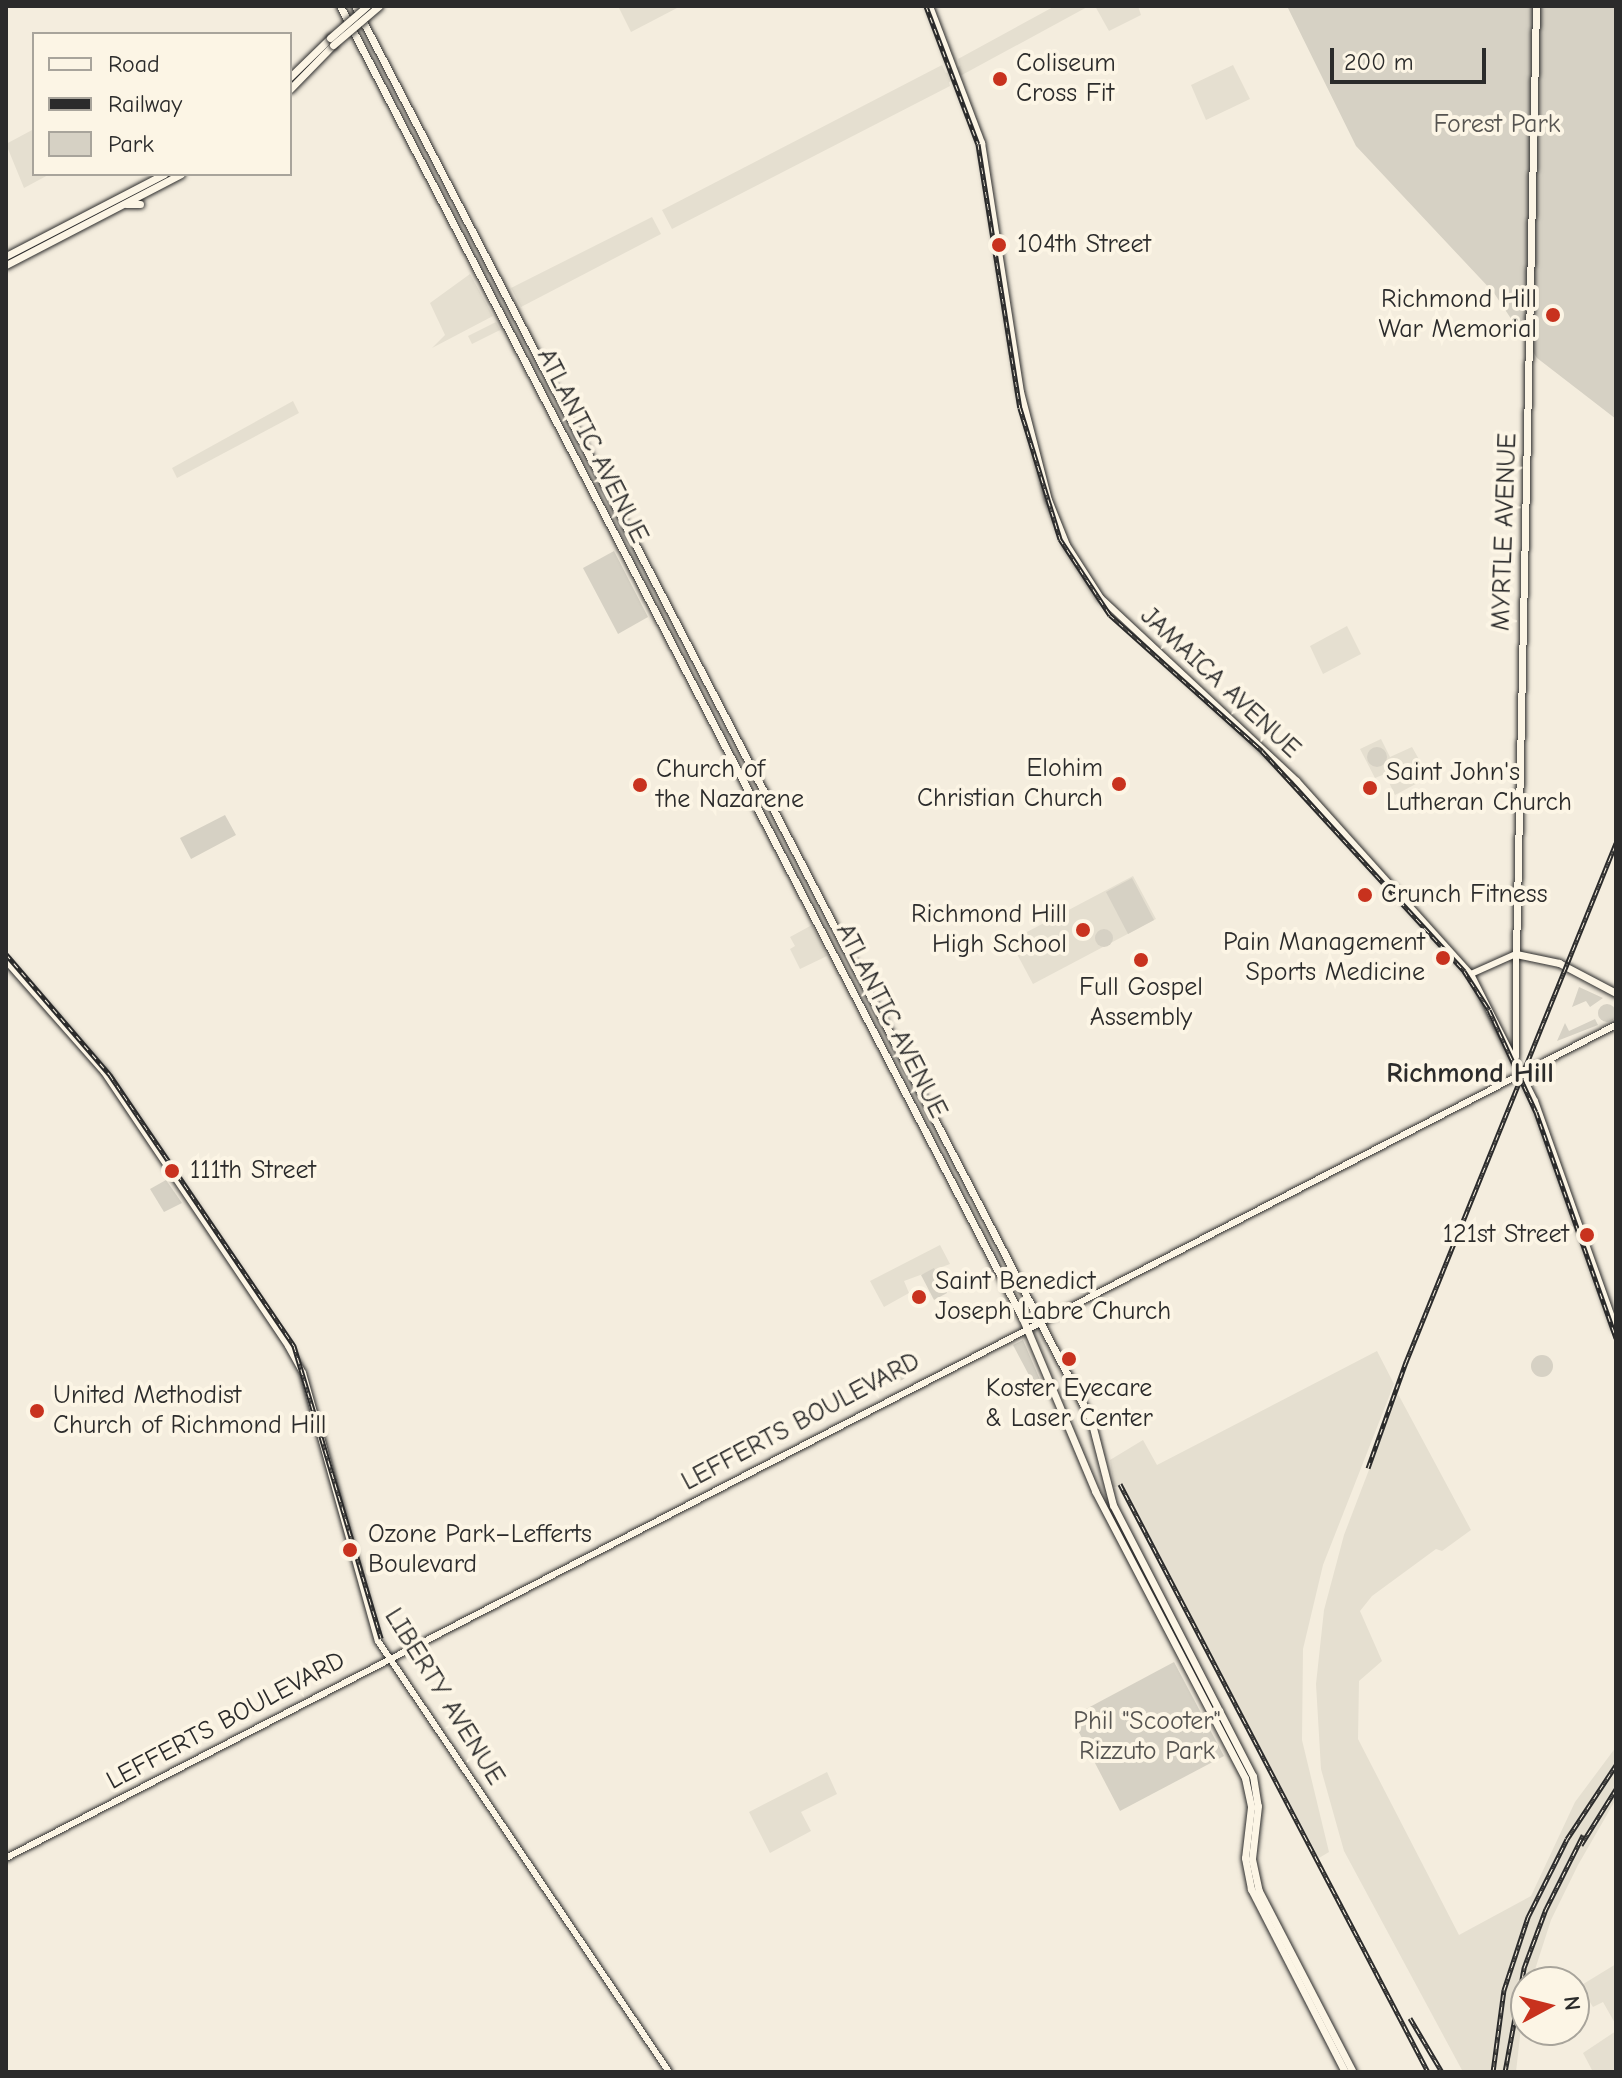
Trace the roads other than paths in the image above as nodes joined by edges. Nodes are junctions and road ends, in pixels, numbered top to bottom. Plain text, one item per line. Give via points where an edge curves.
1 (340, 6) edge
2 (355, 6) edge
3 (367, 6) edge
4 (379, 6) edge
5 (930, 6) edge
6 (1536, 6) edge
7 (332, 42) junction
8 (292, 75) edge
9 (292, 87) edge
10 (160, 176) edge
11 (177, 176) edge
12 (123, 204) junction
13 (140, 204) dead end
14 (6, 253) edge
15 (6, 265) edge
16 (1516, 954) junction
17 (6, 961) edge
18 (1471, 974) junction
19 (1616, 993) edge
20 (1516, 1025) junction
21 (1616, 1025) edge
22 (1503, 1032) junction
23 (1516, 1060) junction
24 (1521, 1071) junction
25 (1039, 1320) junction
26 (1027, 1327) junction
27 (1616, 1328) edge
28 (389, 1658) junction
29 (6, 1858) edge
30 (669, 2072) edge
31 (1345, 2072) edge
32 (1353, 2072) edge

1 - 26 main road, ATLANTIC AVENUE
2 - 25 main road, ATLANTIC AVENUE
3 - 7 main road, bridge
4 - 7 main road, bridge
5 - 18 street, JAMAICA AVENUE via 989,172 1033,445 1070,550 1104,601 1297,781
6 - 16 main road, MYRTLE AVENUE
7 - 8 main road
7 - 9 main road
10 - 14 main road
11 - 12 main road
12 - 13 main road
12 - 15 main road
16 - 18 street
16 - 19 main road via 1559,963
16 - 20 street, MYRTLE AVENUE
17 - 28 street, LIBERTY AVENUE via 104,1072 303,1373 368,1618
18 - 22 street, JAMAICA AVENUE
20 - 22 street
20 - 23 street, MYRTLE AVENUE
21 - 24 street, LEFFERTS BOULEVARD
22 - 23 street, JAMAICA AVENUE
23 - 24 street, JAMAICA AVENUE
24 - 25 street, LEFFERTS BOULEVARD
24 - 27 street, JAMAICA AVENUE
25 - 26 street, LEFFERTS BOULEVARD
25 - 32 main road, ATLANTIC AVENUE via 1091,1420 1113,1505 1250,1769 1258,1800 1255,1879
26 - 28 street, LEFFERTS BOULEVARD
26 - 31 main road, ATLANTIC AVENUE via 1095,1491 1245,1778 1251,1807 1245,1858 1251,1889
28 - 29 street, LEFFERTS BOULEVARD
28 - 30 street, LIBERTY AVENUE

